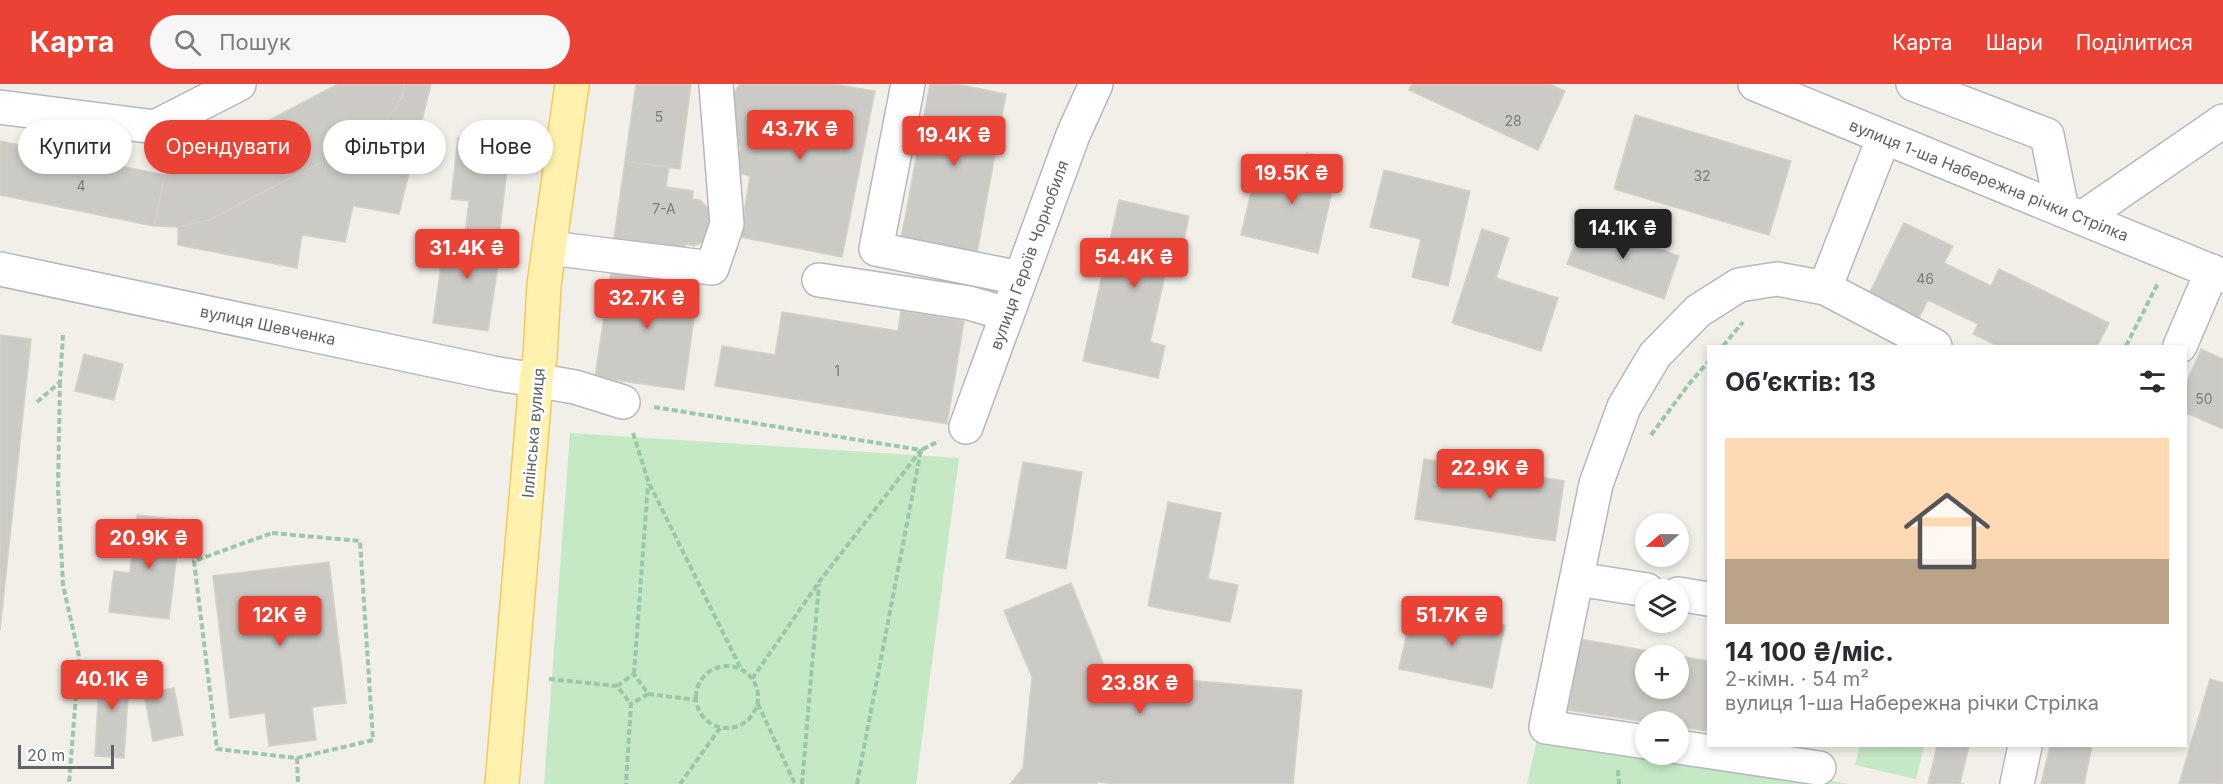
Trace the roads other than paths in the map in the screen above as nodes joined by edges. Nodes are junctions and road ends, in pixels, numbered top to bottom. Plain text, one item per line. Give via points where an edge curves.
1 (238, 84) edge
2 (572, 84) edge
3 (908, 84) edge
4 (1755, 84) edge
5 (1913, 84) edge
6 (716, 85) edge
7 (1088, 86) edge
8 (0, 107) edge
9 (2223, 121) edge
10 (1884, 137) junction
11 (2072, 214) junction
12 (550, 248) junction
13 (0, 269) edge
14 (2218, 274) edge
15 (1020, 278) junction
16 (819, 280) dead end
17 (1825, 288) junction
18 (1007, 314) junction
19 (1933, 345) edge
20 (2181, 345) edge
21 (536, 380) junction
22 (623, 402) road end
23 (966, 427) road end
24 (1576, 579) junction
25 (1635, 588) edge
26 (1689, 596) edge
27 (1707, 599) edge
28 (1635, 740) edge
29 (2025, 747) edge
30 (1689, 749) edge
31 (1819, 768) dead end
32 (502, 784) edge
33 (2016, 784) edge

1 - 8 street via 155,127
2 - 12 main road, Іллінська вулиця
3 - 15 street via 876,249
4 - 10 street, вулиця 1-ша Набережна річки Стрілка
5 - 11 street via 2047,135
6 - 12 street via 727,224 712,267
7 - 15 street, вулиця Героїв Чорнобиля
9 - 11 street
10 - 11 street, вулиця 1-ша Набережна річки Стрілка
10 - 17 street
11 - 14 street, вулиця 1-ша Набережна річки Стрілка
12 - 21 main road, Іллінська вулиця
13 - 21 street, вулиця Шевченка
14 - 20 street
15 - 18 street, вулиця Героїв Чорнобиля
16 - 18 street via 969,303
17 - 19 street
17 - 24 street via 1777,279 1739,285 1698,311 1655,355 1624,407 1596,484
18 - 23 street, вулиця Героїв Чорнобиля
21 - 22 street, вулиця Шевченка
21 - 32 main road, Іллінська вулиця
24 - 25 street
24 - 28 street via 1546,727
26 - 27 street
29 - 33 street
30 - 31 street

